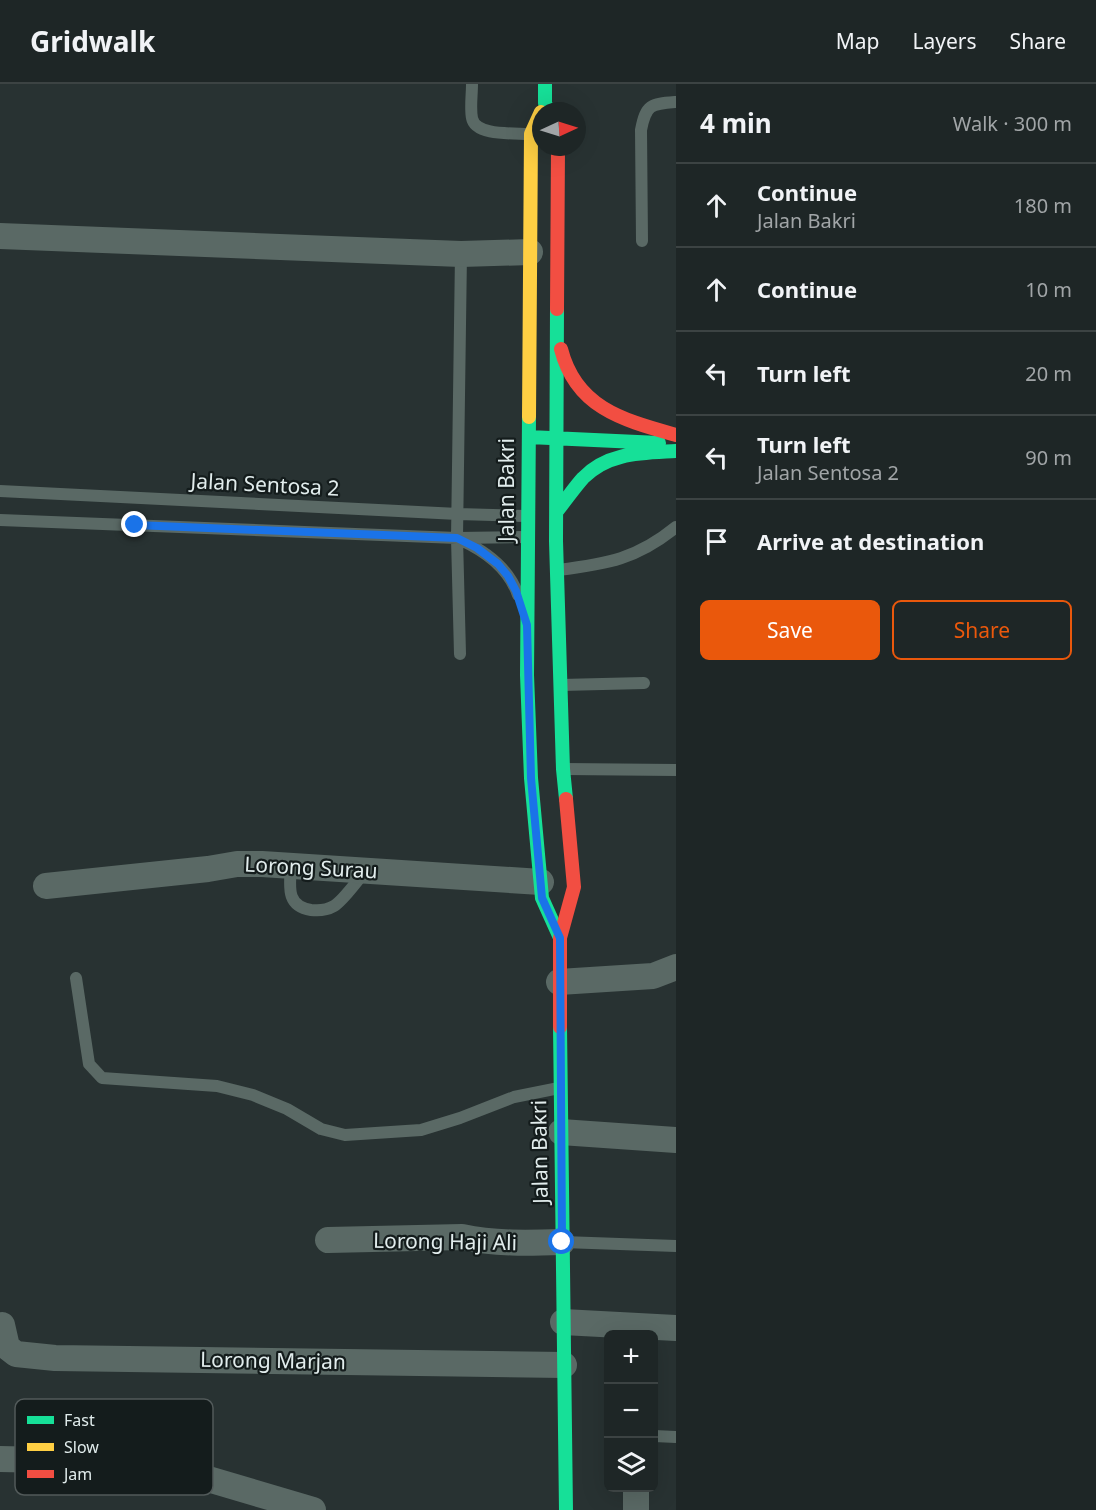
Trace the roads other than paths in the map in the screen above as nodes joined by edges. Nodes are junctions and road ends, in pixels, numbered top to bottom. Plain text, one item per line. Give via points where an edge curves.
1 (472, 84) edge
2 (544, 84) edge
3 (544, 102) edge
4 (676, 102) edge
5 (531, 134) joint
6 (558, 156) edge
7 (0, 236) edge
8 (642, 242) dead end
9 (530, 252) junction
10 (461, 255) junction
11 (556, 332) junction
12 (676, 435) edge
13 (528, 437) junction
14 (557, 437) junction
15 (676, 444) edge
16 (676, 451) edge
17 (0, 491) edge
18 (557, 510) junction
19 (458, 514) junction
20 (528, 516) junction
21 (0, 520) edge
22 (676, 527) edge
23 (457, 538) junction
24 (542, 539) junction
25 (557, 570) junction
26 (527, 625) junction
27 (460, 654) dead end
28 (644, 683) dead end
29 (561, 685) junction
30 (563, 769) junction
31 (676, 770) edge
32 (291, 866) junction
33 (366, 870) junction
34 (541, 882) junction
35 (46, 886) dead end
36 (560, 938) junction
37 (676, 967) edge
38 (76, 978) dead end
39 (559, 982) junction
40 (560, 1088) junction
41 (561, 1132) junction
42 (676, 1140) edge
43 (328, 1240) dead end
44 (562, 1242) junction
45 (676, 1246) edge
46 (563, 1322) junction
47 (2, 1325) dead end
48 (676, 1328) edge
49 (637, 1330) edge
50 (564, 1365) junction
51 (658, 1437) edge
52 (676, 1437) edge
53 (0, 1459) edge
54 (15, 1459) edge
55 (213, 1480) edge
56 (636, 1492) edge
57 (313, 1510) edge
58 (566, 1510) edge
59 (636, 1510) edge

1 - 5 lane via 472,119 476,126 484,131
2 - 3 main road, Jalan Bakri
4 - 8 lane via 654,104 644,112 640,130
5 - 9 main road, Jalan Bakri
6 - 11 main road, Jalan Bakri
7 - 10 street
9 - 10 street
9 - 13 main road, Jalan Bakri
10 - 19 lane
11 - 12 main road via 567,370 586,397 619,418
11 - 14 main road, Jalan Bakri
13 - 14 main road
13 - 20 main road, Jalan Bakri
14 - 15 main road
14 - 18 main road, Jalan Bakri
16 - 18 main road via 619,456 594,467
17 - 19 lane, Jalan Sentosa 2
18 - 24 main road, Jalan Bakri
19 - 20 lane, Jalan Sentosa 2
19 - 23 lane
20 - 24 main road, Jalan Bakri
21 - 23 lane
22 - 25 lane via 644,550 615,561
23 - 24 lane
23 - 26 lane via 477,548 508,576
23 - 27 lane
24 - 25 main road, Jalan Bakri
24 - 26 main road, Jalan Bakri
25 - 29 main road, Jalan Bakri
26 - 34 main road, Jalan Bakri via 531,778
28 - 29 lane
29 - 30 main road, Jalan Bakri
30 - 31 lane
30 - 36 main road, Jalan Bakri via 574,887
32 - 33 street, Lorong Surau
32 - 33 lane via 290,891 294,903 320,911 335,906
32 - 35 street, Lorong Surau via 237,864
33 - 34 street, Lorong Surau
34 - 36 main road, Jalan Bakri via 542,898
36 - 39 main road, Jalan Bakri
37 - 39 street via 653,976
38 - 40 lane via 88,1064 102,1078 217,1086 253,1095 321,1129 345,1136 421,1130 514,1097
39 - 40 main road, Jalan Bakri
40 - 41 main road, Jalan Bakri
41 - 42 street
41 - 44 main road, Jalan Bakri
43 - 44 street, Lorong Haji Ali via 462,1237 524,1244
44 - 45 lane
44 - 46 main road, Jalan Bakri
46 - 49 street
46 - 50 main road, Jalan Bakri
47 - 50 street, Lorong Marjan via 7,1347 16,1354 55,1358
48 - 49 street
50 - 58 main road, Jalan Bakri
51 - 52 lane
53 - 54 street
55 - 57 street
56 - 59 street

